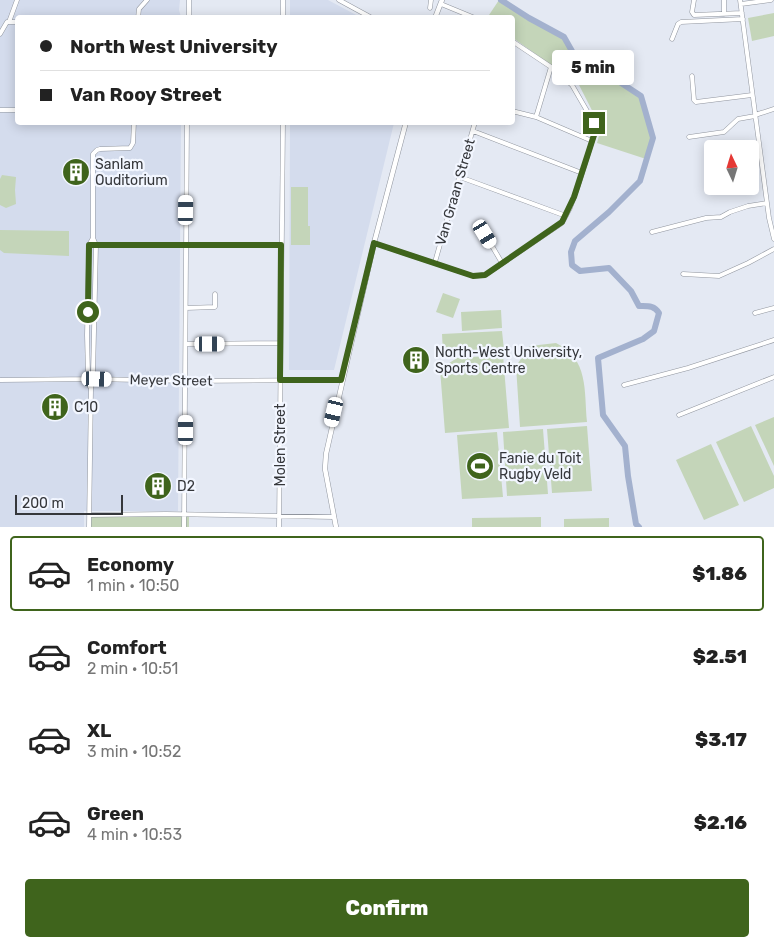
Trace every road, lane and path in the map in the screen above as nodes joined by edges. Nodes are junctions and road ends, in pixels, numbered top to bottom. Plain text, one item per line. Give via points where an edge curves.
1 (17, 0) edge
2 (147, 0) edge
3 (189, 0) edge
4 (284, 0) edge
5 (339, 0) edge
6 (431, 0) edge
7 (694, 0) edge
8 (724, 0) edge
9 (771, 0) edge
10 (761, 1) edge
11 (442, 2) edge
12 (740, 2) edge
13 (430, 8) dead end
14 (742, 13) junction
15 (724, 14) junction
16 (138, 15) edge
17 (189, 15) edge
18 (283, 15) edge
19 (366, 15) edge
20 (436, 15) edge
21 (469, 15) edge
22 (743, 19) junction
23 (9, 22) junction
24 (15, 22) edge
25 (0, 34) edge
26 (672, 39) dead end
27 (515, 43) edge
28 (551, 67) junction
29 (692, 76) dead end
30 (752, 95) junction
31 (774, 109) edge
32 (0, 110) edge
33 (15, 110) edge
34 (515, 112) edge
35 (755, 115) junction
36 (536, 118) junction
37 (134, 125) edge
38 (188, 125) edge
39 (283, 125) edge
40 (405, 125) edge
41 (474, 125) edge
42 (473, 131) junction
43 (689, 137) dead end
44 (592, 141) junction
45 (582, 173) junction
46 (460, 177) junction
47 (767, 203) junction
48 (566, 216) junction
49 (773, 231) edge
50 (652, 232) dead end
51 (485, 234) dead end
52 (92, 238) junction
53 (774, 239) edge
54 (374, 243) junction
55 (89, 245) junction
56 (96, 245) junction
57 (186, 245) junction
58 (281, 245) junction
59 (774, 249) edge
60 (435, 262) junction
61 (502, 263) junction
62 (683, 274) dead end
63 (215, 294) dead end
64 (186, 308) junction
65 (774, 308) edge
66 (755, 313) dead end
67 (774, 340) edge
68 (280, 343) junction
69 (186, 344) junction
70 (774, 377) edge
71 (90, 379) junction
72 (0, 380) edge
73 (280, 380) junction
74 (341, 380) junction
75 (186, 381) junction
76 (624, 385) dead end
77 (679, 415) dead end
78 (184, 514) junction
79 (89, 515) junction
80 (279, 515) junction
81 (334, 517) junction
82 (89, 527) edge
83 (184, 527) edge
84 (279, 527) edge
85 (336, 527) edge

1 - 23 street
2 - 16 street
3 - 17 street
4 - 18 street
5 - 19 street
6 - 13 street
7 - 15 street via 694,15
8 - 15 street
9 - 10 street
10 - 12 street
11 - 20 main road
11 - 21 street
12 - 14 street
14 - 15 street
14 - 22 street
22 - 26 street via 681,22
22 - 30 street
23 - 24 street
23 - 25 street
27 - 28 street
28 - 36 street
28 - 44 street via 572,85 594,123
29 - 30 street via 696,102
30 - 35 street
31 - 35 street
32 - 33 street
34 - 36 street
35 - 43 street via 738,119 724,132
35 - 47 street
36 - 44 street
37 - 52 street via 130,148 97,150 93,154
38 - 57 street
39 - 58 street, Molen Street
40 - 54 main road
41 - 42 street, Van Graan Street
42 - 45 street
42 - 46 street, Van Graan Street
44 - 45 street
45 - 48 street
46 - 48 street
46 - 60 street, Van Graan Street
47 - 49 street
47 - 50 street
48 - 61 street via 555,228
49 - 53 street
51 - 61 street
52 - 55 street
52 - 56 street
54 - 60 street
54 - 74 main road
55 - 56 street
55 - 71 street
56 - 57 street
56 - 71 street
57 - 58 street
57 - 64 street
58 - 68 street, Molen Street
59 - 62 street via 719,276
60 - 61 street via 473,276 485,275
63 - 64 street via 215,307
64 - 69 street
65 - 66 street
67 - 76 street
68 - 69 street
68 - 73 street, Molen Street
69 - 75 street
70 - 77 street
71 - 72 street, Meyer Street
71 - 75 street, Meyer Street
71 - 79 street
73 - 74 street, Meyer Street
73 - 75 street, Meyer Street
73 - 80 street, Molen Street
74 - 81 main road via 325,460
75 - 78 street
78 - 79 street
78 - 80 street
78 - 83 street
79 - 82 street
80 - 81 street
80 - 84 street, Molen Street
81 - 85 main road

